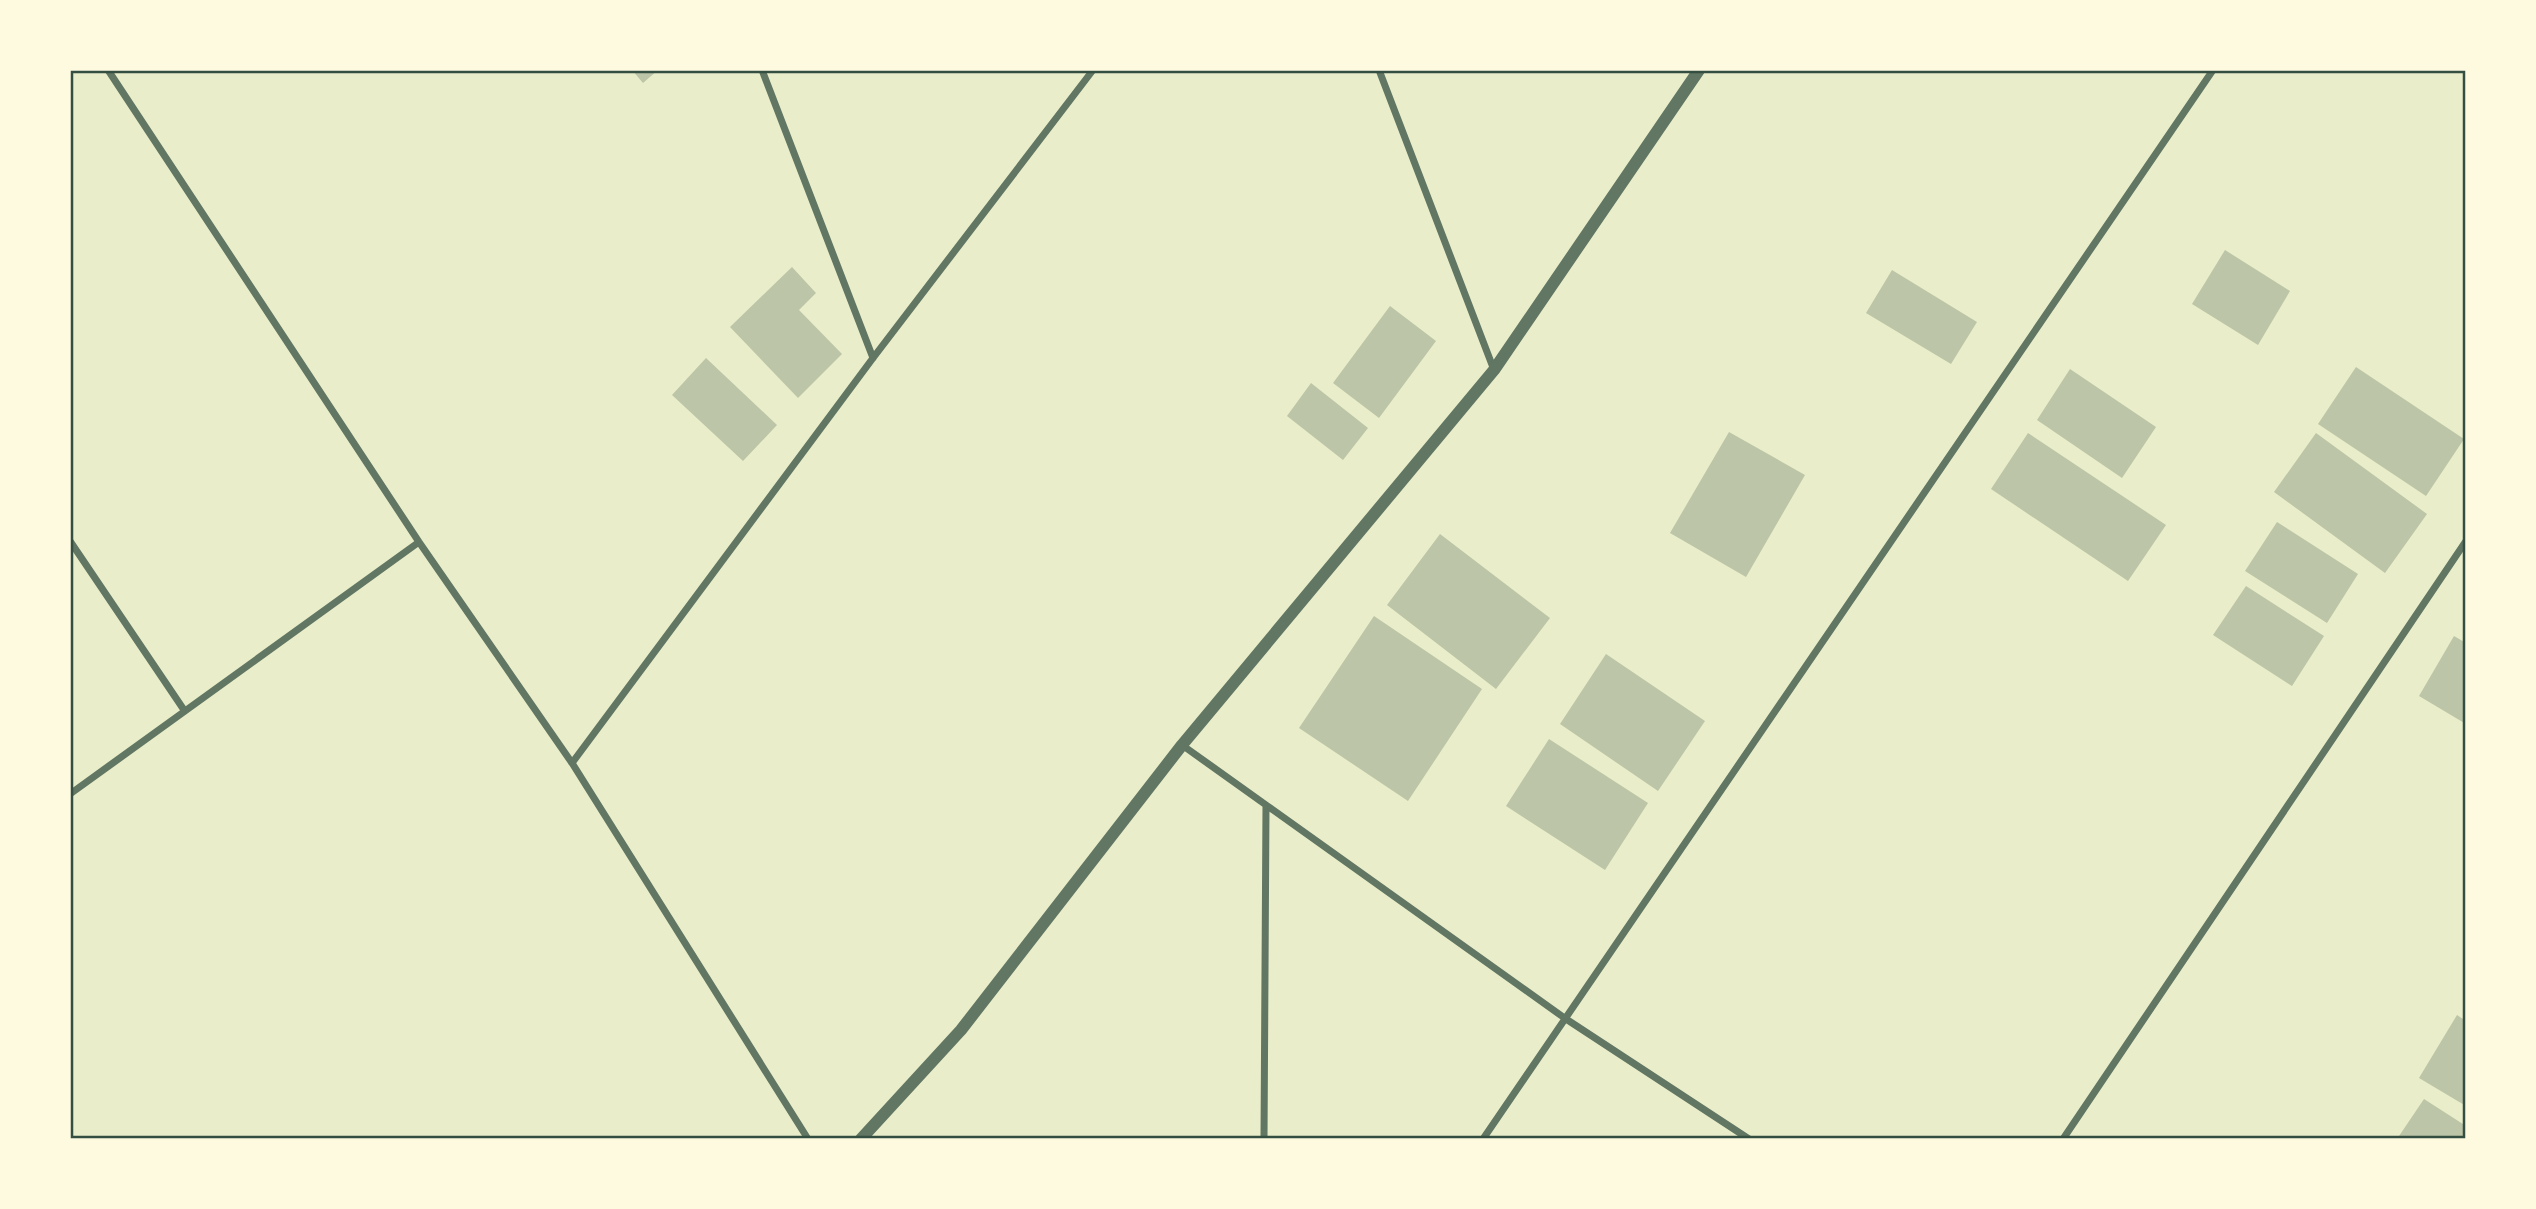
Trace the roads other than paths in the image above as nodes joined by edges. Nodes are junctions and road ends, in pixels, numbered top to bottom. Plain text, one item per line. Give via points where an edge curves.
1 (108, 70) edge
2 (762, 70) edge
3 (1093, 70) edge
4 (1379, 70) edge
5 (1699, 70) edge
6 (2213, 70) edge
7 (873, 358) junction
8 (1493, 370) junction
9 (70, 541) edge
10 (2466, 541) edge
11 (419, 542) junction
12 (184, 710) junction
13 (1182, 745) junction
14 (572, 763) junction
15 (70, 794) edge
16 (1266, 806) junction
17 (1566, 1019) junction
18 (808, 1139) edge
19 (861, 1139) edge
20 (1264, 1139) edge
21 (1483, 1139) edge
22 (1749, 1139) edge
23 (2063, 1139) edge

1 - 11 street
2 - 7 street
3 - 7 street
4 - 8 street
5 - 8 street
6 - 17 street
7 - 14 street
8 - 13 street
9 - 12 street
10 - 23 street
11 - 12 street
11 - 14 street
12 - 15 street
13 - 16 street
13 - 19 street via 961,1030
14 - 18 street
16 - 17 street
16 - 20 street
17 - 21 street
17 - 22 street

